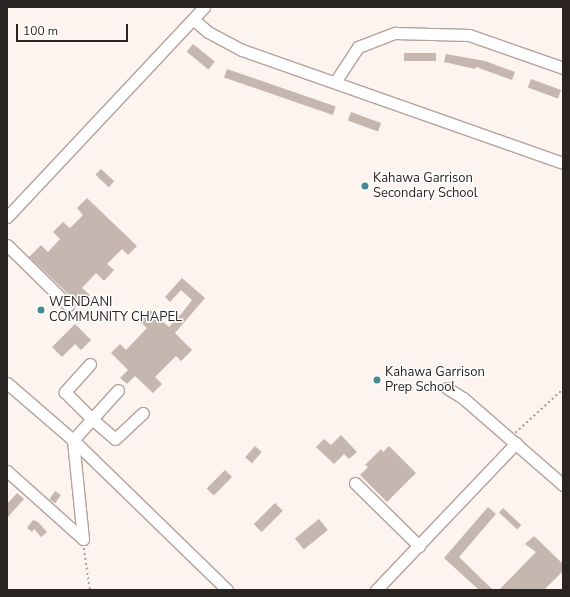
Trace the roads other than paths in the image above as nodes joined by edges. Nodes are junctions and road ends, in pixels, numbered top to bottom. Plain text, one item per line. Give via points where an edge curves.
1 (196, 12) edge
2 (563, 68) edge
3 (335, 82) junction
4 (563, 163) edge
5 (7, 217) edge
6 (7, 245) edge
7 (68, 305) dead end
8 (90, 364) dead end
9 (7, 383) edge
10 (447, 388) dead end
11 (118, 390) dead end
12 (143, 413) dead end
13 (92, 419) junction
14 (73, 440) junction
15 (513, 441) junction
16 (7, 472) edge
17 (355, 483) dead end
18 (563, 485) edge
19 (419, 546) junction
20 (227, 590) edge
21 (376, 590) edge

1 - 3 street via 208,32 242,50
1 - 5 street
2 - 3 street via 469,35 395,33 358,46
3 - 4 street
6 - 7 street
8 - 13 street via 65,392
9 - 14 street
10 - 15 street
11 - 13 street
12 - 13 street via 115,439
13 - 14 street
14 - 16 street via 83,538
14 - 20 street
15 - 18 street
15 - 19 street
17 - 19 street
19 - 21 street

